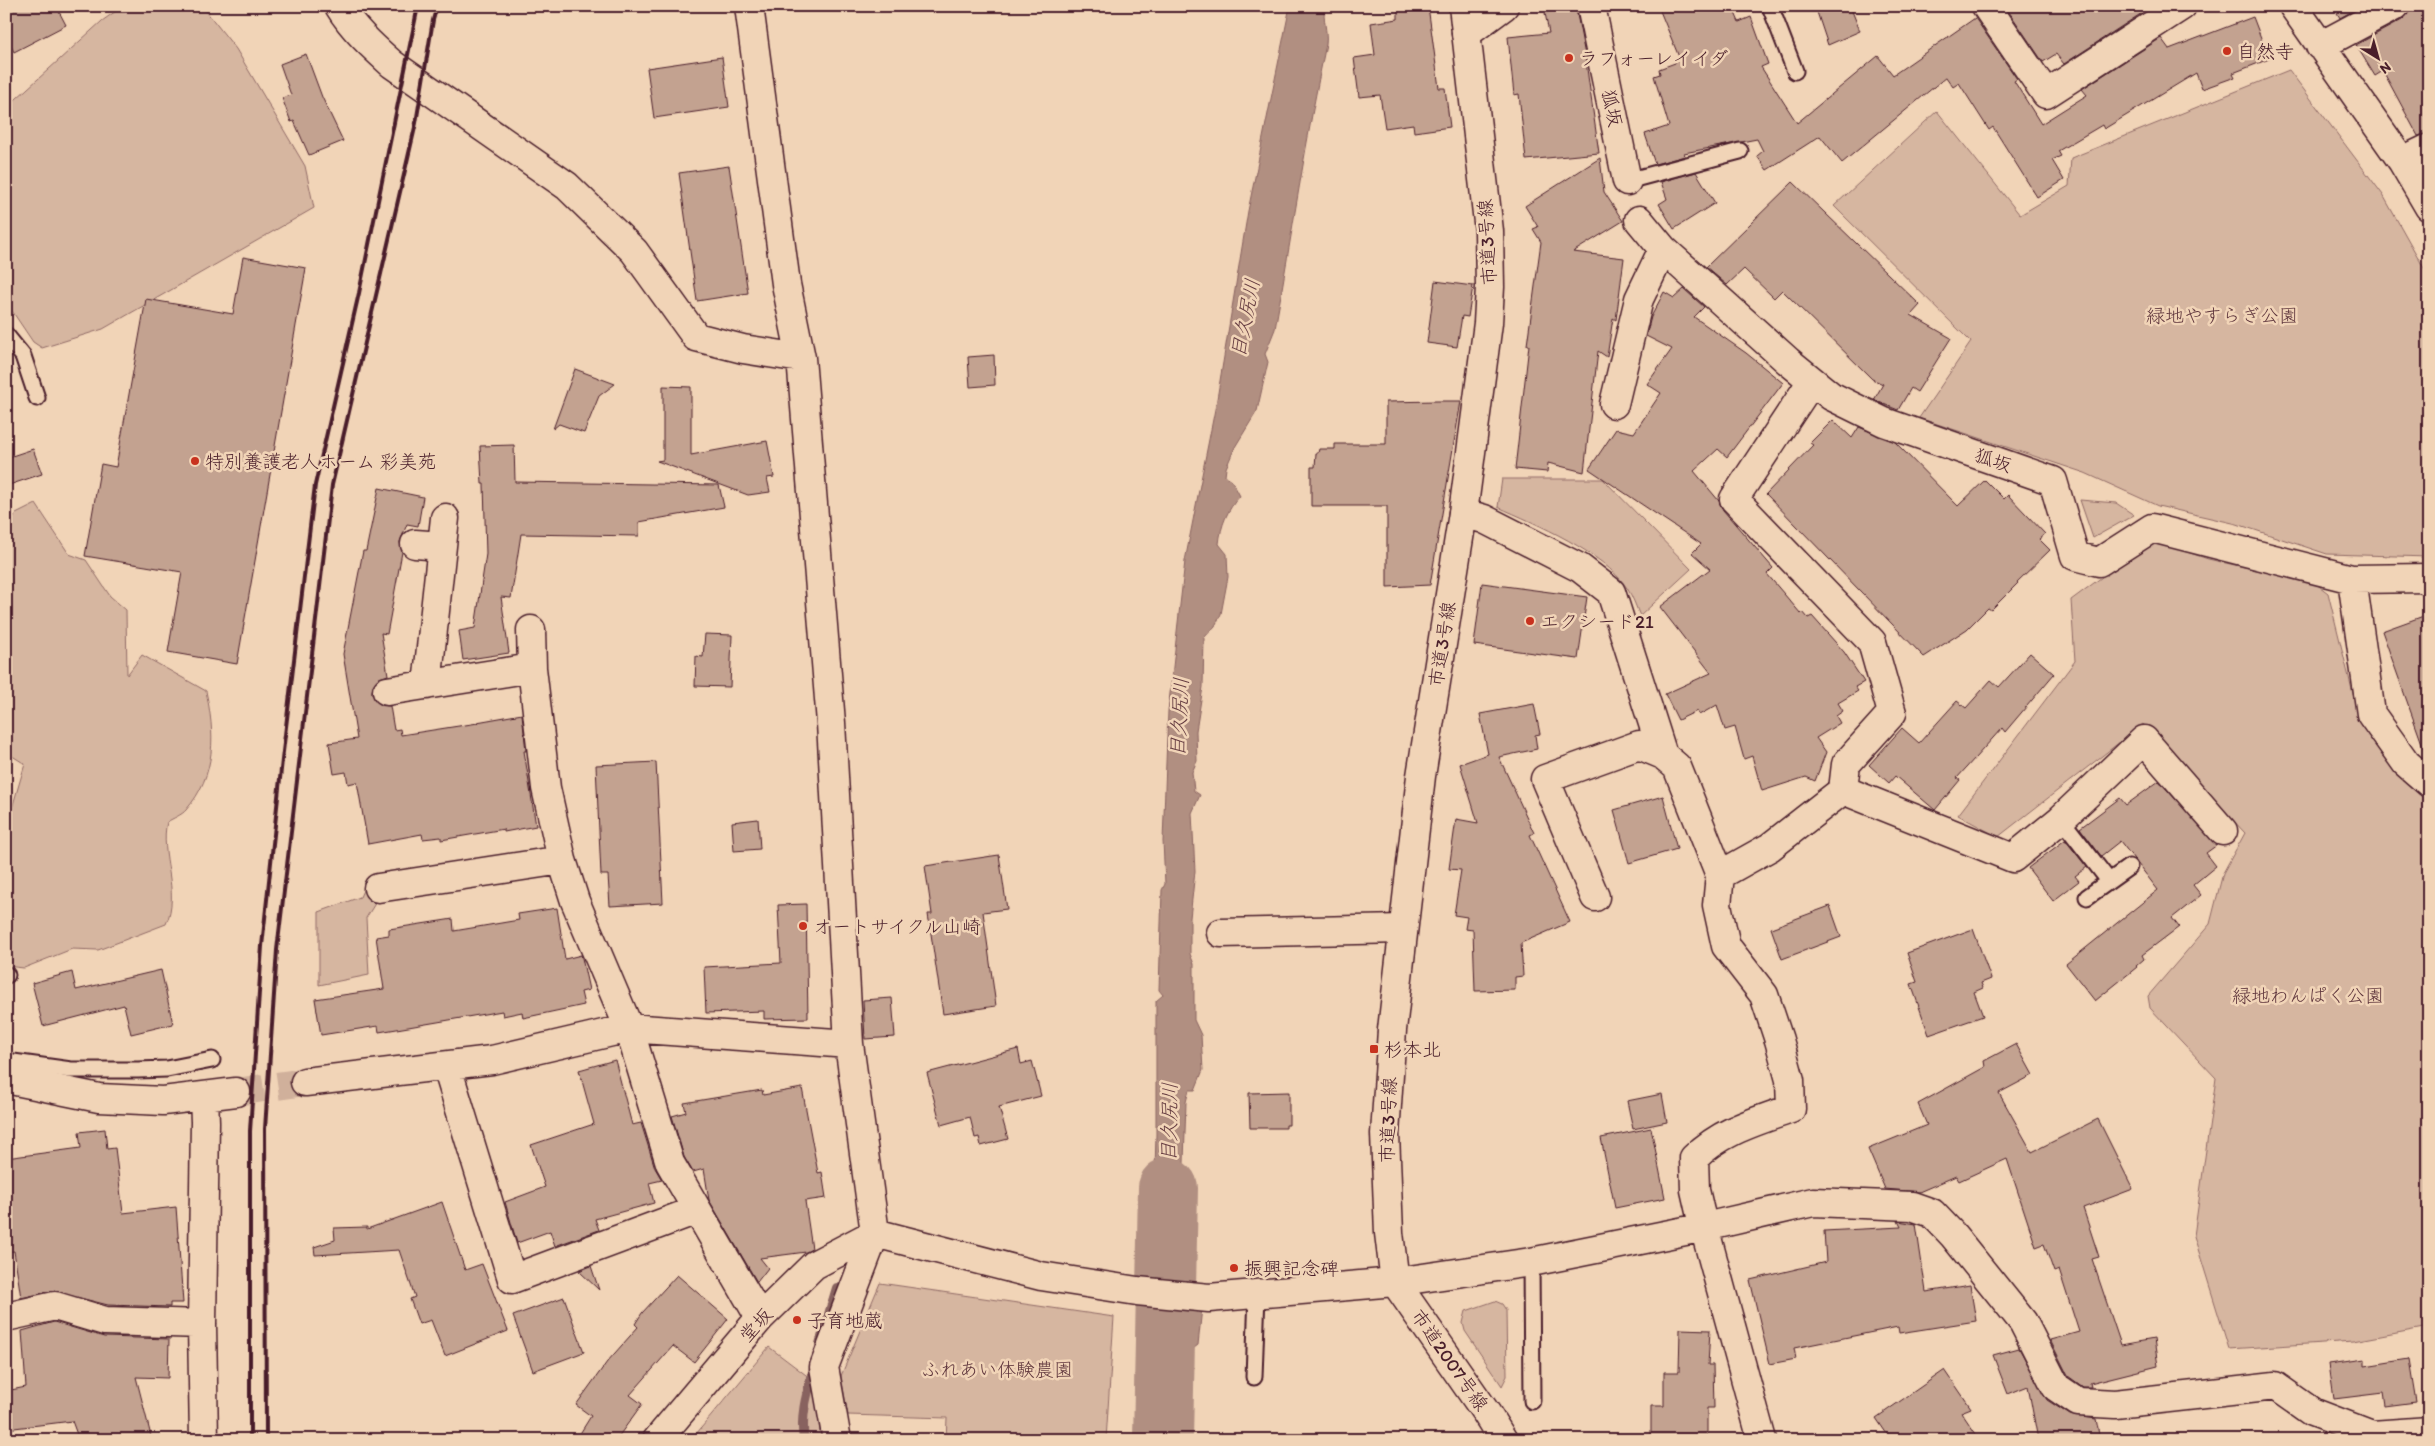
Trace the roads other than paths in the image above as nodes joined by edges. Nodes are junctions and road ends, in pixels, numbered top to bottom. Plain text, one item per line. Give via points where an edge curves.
1 (339, 6) edge
2 (749, 6) edge
3 (1463, 6) edge
4 (1504, 6) edge
5 (1591, 6) edge
6 (1770, 6) edge
7 (1986, 6) edge
8 (2182, 6) edge
9 (2293, 6) edge
10 (2395, 6) edge
11 (1466, 34) junction
12 (2320, 46) junction
13 (1795, 71) dead end
14 (2429, 148) edge
15 (1740, 151) dead end
16 (2402, 161) junction
17 (1627, 181) joint
18 (2429, 207) edge
19 (1639, 220) dead end
20 (1664, 249) junction
21 (6, 335) edge
22 (801, 358) junction
23 (1812, 381) junction
24 (37, 398) dead end
25 (1614, 404) dead end
26 (1463, 513) junction
27 (445, 518) dead end
28 (415, 544) dead end
29 (442, 546) junction
30 (2429, 578) edge
31 (2352, 579) junction
32 (531, 630) dead end
33 (532, 668) junction
34 (428, 684) junction
35 (387, 691) dead end
36 (1663, 756) junction
37 (2429, 783) edge
38 (1843, 790) junction
39 (2061, 819) junction
40 (2223, 831) dead end
41 (562, 860) junction
42 (2129, 867) dead end
43 (1720, 874) junction
44 (2109, 881) junction
45 (378, 888) dead end
46 (1594, 897) dead end
47 (2087, 897) dead end
48 (1403, 929) junction
49 (1221, 933) dead end
50 (629, 1028) junction
51 (849, 1044) junction
52 (212, 1060) dead end
53 (6, 1061) edge
54 (447, 1067) junction
55 (6, 1079) edge
56 (306, 1082) tunnel mouth
57 (236, 1092) tunnel mouth
58 (204, 1097) junction
59 (697, 1210) junction
60 (1705, 1227) junction
61 (875, 1234) junction
62 (1531, 1262) junction
63 (1394, 1282) junction
64 (1257, 1294) junction
65 (6, 1317) edge
66 (760, 1318) junction
67 (202, 1324) junction
68 (1254, 1377) dead end
69 (1532, 1401) dead end
70 (2429, 1431) edge
71 (2374, 1437) edge
72 (204, 1440) edge
73 (657, 1440) edge
74 (837, 1440) edge
75 (1503, 1440) edge
76 (1762, 1440) edge

1 - 22 street via 362,36 392,64 567,186 634,251 696,336 743,349
2 - 22 street via 786,284
3 - 11 street, 市道3号線
4 - 11 street
5 - 17 street, 狐坂
6 - 13 lane
7 - 8 street via 2046,94
9 - 12 street
10 - 12 street
11 - 26 street, 市道3号線 via 1489,231 1490,287
12 - 16 street
14 - 16 street
15 - 17 lane
16 - 18 street
19 - 20 street, 狐坂
20 - 23 street, 狐坂
20 - 25 street via 1639,299
21 - 24 lane via 23,356
22 - 51 street via 831,723
23 - 31 street, 狐坂 via 1831,396 1884,422 2052,481 2075,556 2099,562 2152,528
23 - 38 street via 1734,499 1872,642 1892,713 1846,764
26 - 36 street via 1484,519 1580,568 1611,592
26 - 48 street, 市道3号線 via 1421,776
27 - 29 street
28 - 29 street
29 - 34 street
30 - 31 street, 狐坂
31 - 37 street via 2371,714 2406,763
32 - 33 street
33 - 34 street
33 - 41 street via 546,788
34 - 35 street
36 - 43 street via 1677,767
36 - 46 street via 1640,745 1545,779
38 - 39 street via 2013,858
38 - 43 street via 1770,847
39 - 40 street via 2144,740
39 - 44 lane
41 - 45 street
41 - 50 street via 575,901
42 - 44 lane
43 - 60 street via 1717,905 1726,946 1764,995 1790,1080 1791,1109 1747,1124 1709,1143 1694,1158 1695,1190
44 - 47 lane
48 - 49 street
48 - 63 street, 市道3号線 via 1385,1134
50 - 51 street
50 - 54 street via 492,1060
50 - 59 street via 670,1163
51 - 61 street
52 - 53 lane via 167,1069 138,1070 70,1070
54 - 56 street
54 - 59 street via 512,1279
55 - 58 street via 99,1098 163,1100
57 - 58 street
58 - 67 street
59 - 66 street
60 - 62 street
60 - 71 street via 1813,1202 1912,1206 1932,1213 1953,1235 2023,1322 2056,1386 2078,1402 2115,1404 2275,1386 2312,1412
60 - 76 street
61 - 64 street via 1041,1276 1209,1298
61 - 66 street, 堂坂 via 814,1265
61 - 74 street via 824,1367
62 - 63 street
62 - 69 lane
63 - 64 street
63 - 75 street, 市道2007号線
64 - 68 lane
65 - 67 street via 55,1306 105,1321
66 - 73 street, 堂坂
67 - 72 street
70 - 71 street

